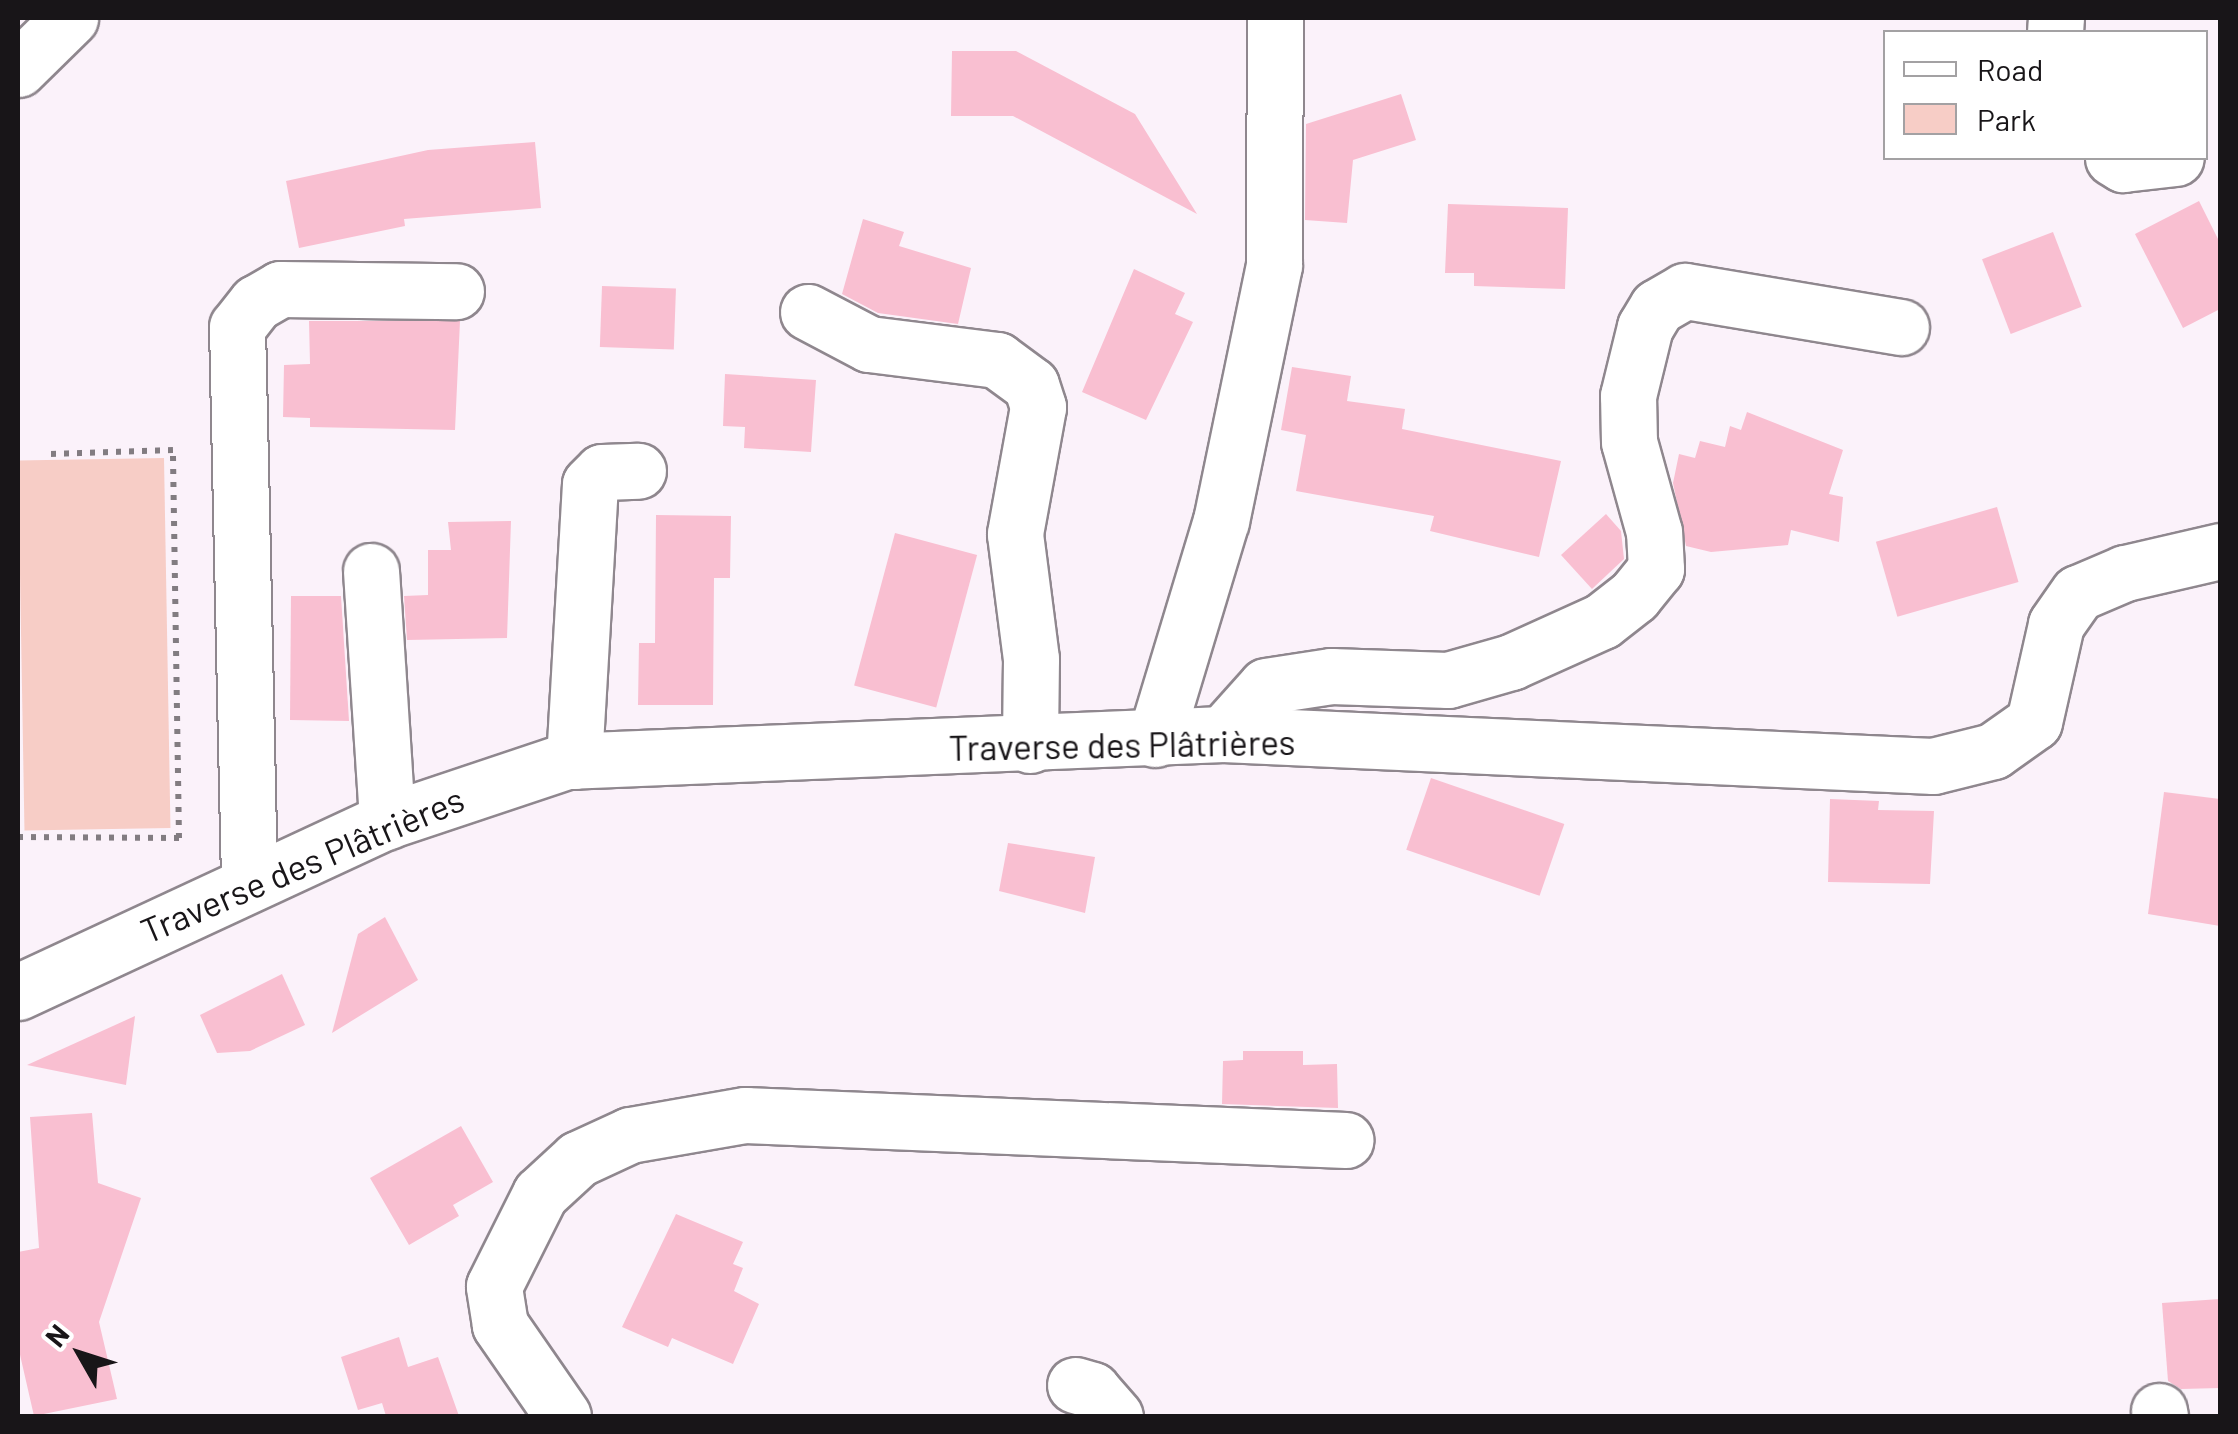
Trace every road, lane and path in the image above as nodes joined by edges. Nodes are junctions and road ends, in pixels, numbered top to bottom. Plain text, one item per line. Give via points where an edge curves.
1 (70, 18) edge
2 (1275, 18) edge
3 (18, 69) edge
4 (2116, 160) edge
5 (2158, 160) edge
6 (456, 291) dead end
7 (808, 312) dead end
8 (1900, 327) dead end
9 (50, 454) dead end
10 (638, 471) dead end
11 (2220, 550) edge
12 (371, 571) dead end
13 (1223, 734) junction
14 (1155, 739) junction
15 (1030, 745) junction
16 (574, 761) junction
17 (387, 821) junction
18 (18, 837) edge
19 (249, 880) junction
20 (18, 992) edge
21 (1345, 1140) dead end
22 (563, 1416) edge

1 - 3 street
2 - 14 street via 1274,265 1221,520
4 - 5 street
6 - 19 street via 280,289 256,303 237,327
7 - 15 street via 869,344 996,360 1031,385 1038,407 1015,534 1031,659
8 - 13 street via 1685,291 1657,307 1628,396 1629,442 1654,532 1656,568 1634,596 1602,621 1511,662 1448,680 1331,676 1266,686
9 - 18 path via 173,450 180,838
10 - 16 street via 602,472 590,484
11 - 13 street, Traverse des Plâtrières via 2125,573 2078,593 2056,624 2034,722 1994,751 1933,766
12 - 17 street
13 - 14 street, Traverse des Plâtrières
14 - 15 street, Traverse des Plâtrières
15 - 16 street, Traverse des Plâtrières
16 - 17 street, Traverse des Plâtrières
17 - 19 street, Traverse des Plâtrières
19 - 20 street, Traverse des Plâtrières
21 - 22 street via 745,1115 630,1134 578,1159 540,1194 494,1286 500,1326

